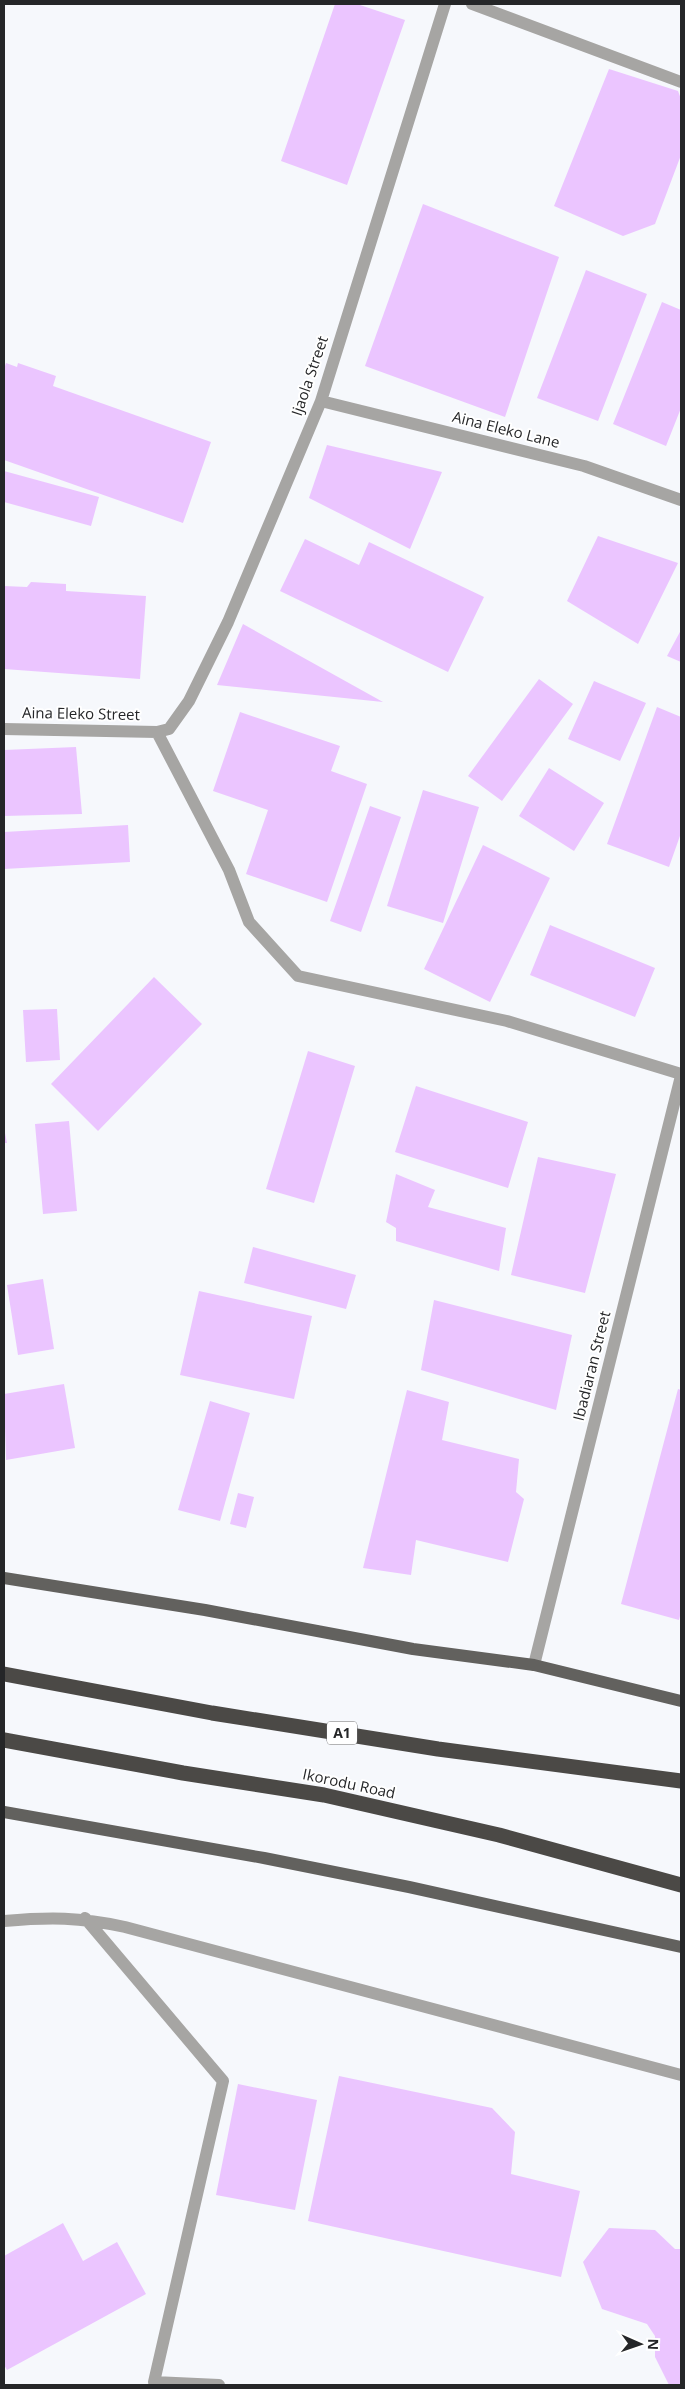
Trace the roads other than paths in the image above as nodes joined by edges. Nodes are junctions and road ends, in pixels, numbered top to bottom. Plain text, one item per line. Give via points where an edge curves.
1 (445, 4) edge
2 (472, 4) edge
3 (681, 82) edge
4 (321, 401) junction
5 (681, 500) edge
6 (4, 729) edge
7 (157, 732) junction
8 (681, 1075) edge
9 (4, 1578) edge
10 (534, 1665) junction
11 (4, 1674) edge
12 (681, 1701) edge
13 (4, 1740) edge
14 (681, 1781) edge
15 (4, 1812) edge
16 (681, 1885) edge
17 (85, 1918) junction
18 (4, 1921) edge
19 (681, 1947) edge
20 (681, 2075) edge
21 (219, 2385) edge

1 - 4 street, Ijaola Street
2 - 3 street
4 - 5 street, Aina Eleko Lane via 584,466
4 - 7 street, Ijaola Street via 228,622 189,701 169,728
6 - 7 street, Aina Eleko Street
7 - 8 street via 229,870 249,922 298,976 507,1021
8 - 10 street, Ibadiaran Street
9 - 10 main road via 205,1610 413,1649
10 - 12 main road
11 - 14 highway, A1 via 232,1716
13 - 16 highway, Ikorodu Road via 324,1795 499,1835
15 - 19 main road via 293,1864
17 - 18 street
17 - 20 street
17 - 21 street via 223,2081 154,2382

